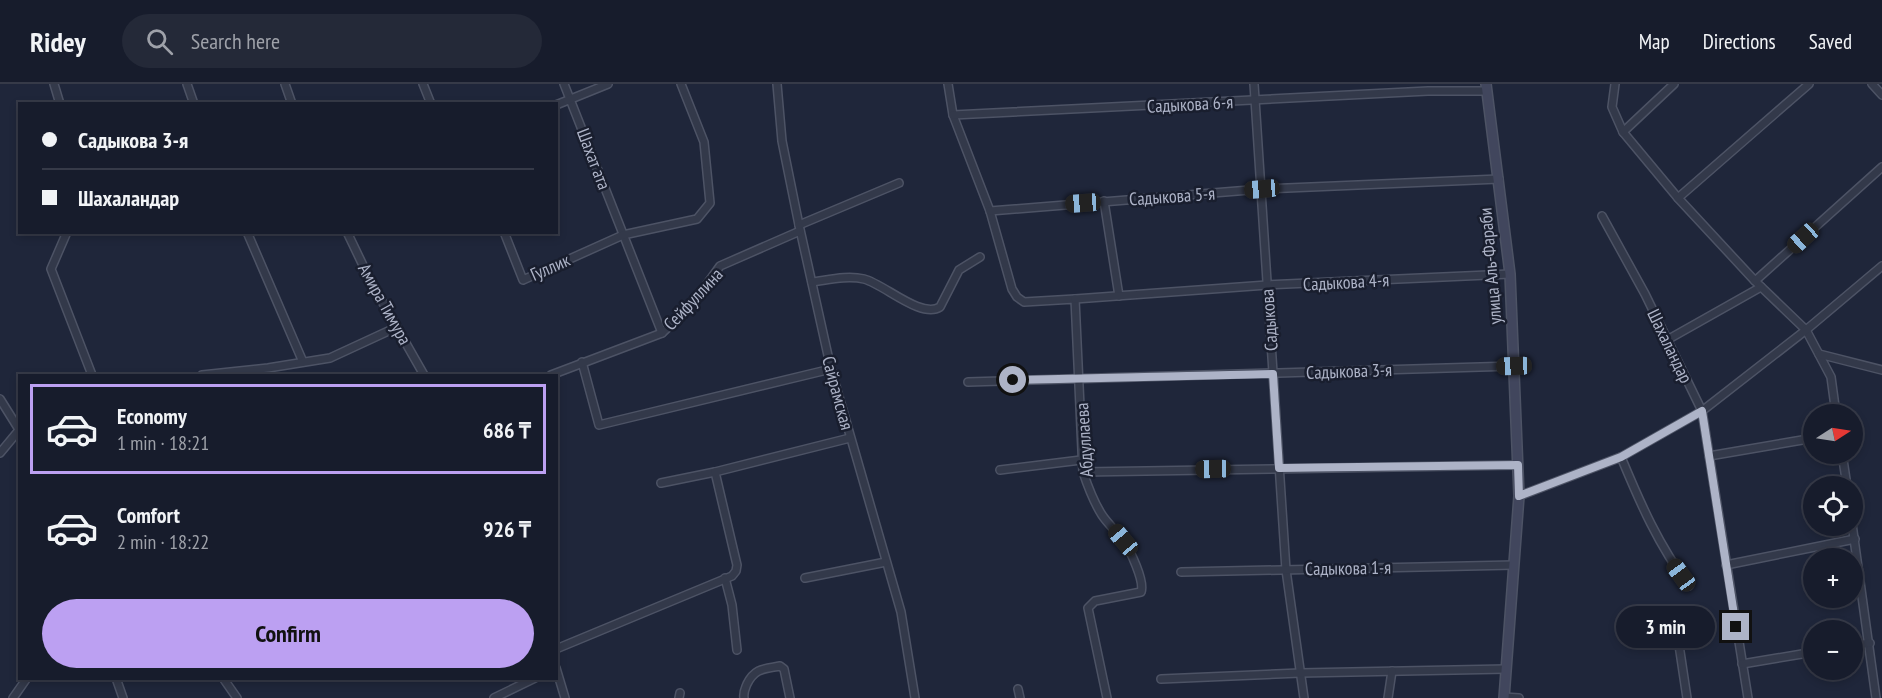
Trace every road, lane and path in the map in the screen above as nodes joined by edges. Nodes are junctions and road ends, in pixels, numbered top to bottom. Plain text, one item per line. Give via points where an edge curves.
1 (54, 84) edge
2 (186, 84) edge
3 (285, 84) edge
4 (423, 84) edge
5 (564, 84) edge
6 (608, 84) edge
7 (681, 84) edge
8 (777, 84) edge
9 (948, 84) edge
10 (1254, 84) edge
11 (1423, 84) edge
12 (1615, 84) edge
13 (1674, 84) edge
14 (1809, 84) edge
15 (1872, 84) edge
16 (1486, 88) edge
17 (1428, 91) junction
18 (1882, 95) edge
19 (570, 99) junction
20 (1255, 100) junction
21 (59, 102) edge
22 (193, 102) edge
23 (291, 102) edge
24 (430, 102) edge
25 (558, 104) edge
26 (952, 115) junction
27 (1623, 132) junction
28 (1882, 166) edge
29 (1499, 178) junction
30 (899, 183) dead end
31 (1262, 189) junction
32 (1678, 198) junction
33 (1104, 201) junction
34 (990, 211) junction
35 (1602, 216) dead end
36 (799, 228) junction
37 (66, 234) edge
38 (248, 234) edge
39 (348, 234) edge
40 (505, 234) edge
41 (623, 235) junction
42 (981, 257) dead end
43 (1882, 266) edge
44 (1510, 274) junction
45 (812, 282) junction
46 (1758, 284) junction
47 (1267, 285) junction
48 (1119, 296) junction
49 (1075, 299) junction
50 (397, 327) junction
51 (1806, 330) junction
52 (662, 333) junction
53 (1667, 340) junction
54 (1819, 354) junction
55 (303, 362) junction
56 (582, 362) junction
57 (1514, 366) junction
58 (831, 369) junction
59 (1882, 370) edge
60 (92, 374) edge
61 (210, 374) edge
62 (423, 374) edge
63 (553, 374) edge
64 (1273, 374) junction
65 (1080, 378) junction
66 (968, 382) dead end
67 (0, 399) edge
68 (1835, 404) edge
69 (1702, 411) junction
70 (18, 428) edge
71 (18, 431) edge
72 (850, 438) junction
73 (1803, 440) edge
74 (0, 453) edge
75 (1709, 456) junction
76 (1621, 457) junction
77 (1081, 460) junction
78 (1518, 465) junction
79 (1279, 468) junction
80 (1000, 470) dead end
81 (715, 472) junction
82 (1083, 472) junction
83 (661, 483) dead end
84 (1519, 496) junction
85 (1854, 536) edge
86 (1855, 539) junction
87 (886, 562) junction
88 (1514, 564) junction
89 (1726, 564) junction
90 (1286, 570) junction
91 (1181, 572) dead end
92 (725, 578) junction
93 (805, 578) dead end
94 (1689, 586) dead end
95 (1676, 625) dead end
96 (1870, 643) junction
97 (1863, 644) edge
98 (558, 648) edge
99 (737, 650) dead end
100 (1803, 654) edge
101 (1742, 664) junction
102 (1506, 669) junction
103 (1392, 671) junction
104 (1300, 673) junction
105 (558, 674) edge
106 (1161, 679) dead end
107 (26, 680) edge
108 (117, 680) edge
109 (224, 680) edge
110 (532, 680) edge
111 (1018, 689) dead end
112 (1504, 697) edge
113 (13, 698) edge
114 (123, 698) edge
115 (237, 698) edge
116 (494, 698) edge
117 (566, 698) edge
118 (744, 698) edge
119 (790, 698) edge
120 (915, 698) edge
121 (1020, 698) edge
122 (1107, 698) edge
123 (1304, 698) edge
124 (1388, 698) edge
125 (1519, 698) edge
126 (1687, 698) edge
127 (1748, 698) edge
128 (1876, 698) edge

1 - 21 street
2 - 22 street
3 - 23 street
4 - 24 street
5 - 19 street, Шахат ата
6 - 19 street
7 - 41 street via 704,142 710,202 697,219
8 - 36 street, Сайрамская via 782,141
9 - 26 street
10 - 20 street, Садыкова
11 - 17 street
12 - 27 street via 1612,107
13 - 27 street
14 - 32 street
15 - 18 street
16 - 17 street, Садыкова 6-я
16 - 29 main road, улица Аль-Фараби
17 - 20 street, Садыкова 6-я
19 - 25 street
19 - 41 street, Шахат ата
20 - 26 street, Садыкова 6-я
20 - 31 street, Садыкова
26 - 34 street
27 - 32 street
28 - 46 street
29 - 31 street, Садыкова 5-я
29 - 44 main road, улица Аль-Фараби
30 - 36 street, Сейфуллина
31 - 33 street, Садыкова 5-я
31 - 47 street, Садыкова
32 - 46 street
33 - 34 street, Садыкова 5-я
33 - 48 street
34 - 49 street via 1017,297 1024,302
35 - 53 street, Шахаландар
36 - 45 street, Сайрамская
36 - 52 street, Сейфуллина via 720,266 692,305
37 - 60 street via 51,270
38 - 55 street
39 - 50 street, Амира Тимура
40 - 41 street, Гуллик via 523,279
41 - 52 street, Шахат ата
42 - 45 street via 959,270 935,310 922,309 864,279
43 - 51 street
44 - 47 street, Садыкова 4-я
44 - 57 main road, улица Аль-Фараби
45 - 58 street, Сайрамская
46 - 51 street
46 - 53 street
47 - 48 street, Садыкова 4-я
47 - 64 street, Садыкова
48 - 49 street, Садыкова 4-я
49 - 65 street, Абдуллаева
50 - 55 street via 330,358
50 - 62 street, Амира Тимура
51 - 54 street
51 - 69 street
52 - 56 street, Сейфуллина
53 - 69 street, Шахаландар
54 - 59 street
54 - 68 street via 1831,377
55 - 61 street
56 - 58 street via 599,425
56 - 63 street, Сейфуллина
57 - 64 street, Садыкова 3-я
57 - 78 main road, улица Аль-Фараби
58 - 72 street, Сайрамская
64 - 65 street, Садыкова 3-я
64 - 79 street, Садыкова
65 - 66 street, Садыкова 3-я
65 - 77 street, Абдуллаева
67 - 70 street
69 - 75 street, Шахаландар
69 - 76 street
71 - 74 street
72 - 81 street
72 - 87 street, Сайрамская
73 - 75 street
75 - 89 street, Шахаландар
76 - 84 street
76 - 94 street via 1649,523
77 - 80 street
77 - 82 street, Абдуллаева
78 - 79 street
78 - 84 main road, улица Аль-Фараби
79 - 82 street
79 - 90 street, Садыкова
81 - 83 street
81 - 92 street via 737,565 732,576
82 - 122 street, Абдуллаева via 1091,496 1132,557 1142,585 1141,592 1095,601 1088,608
84 - 88 main road, улица Аль-Фараби
85 - 86 street
86 - 89 street
86 - 96 street
87 - 93 street
87 - 120 street, Сайрамская via 901,612
88 - 90 street, Садыкова 1-я
88 - 102 main road, улица Аль-Фараби
89 - 101 street, Шахаландар
90 - 91 street, Садыкова 1-я
90 - 104 street, Садыкова
92 - 98 street
92 - 99 street
95 - 126 street
96 - 97 street
96 - 128 street
100 - 101 street
101 - 127 street, Шахаландар
102 - 103 street
102 - 112 main road, улица Аль-Фараби
103 - 104 street
103 - 124 street
104 - 106 street
104 - 123 street, Садыкова
105 - 117 street
107 - 113 street
108 - 114 street
109 - 115 street
110 - 116 street
111 - 121 street
112 - 125 street
118 - 119 street via 753,674 780,666

